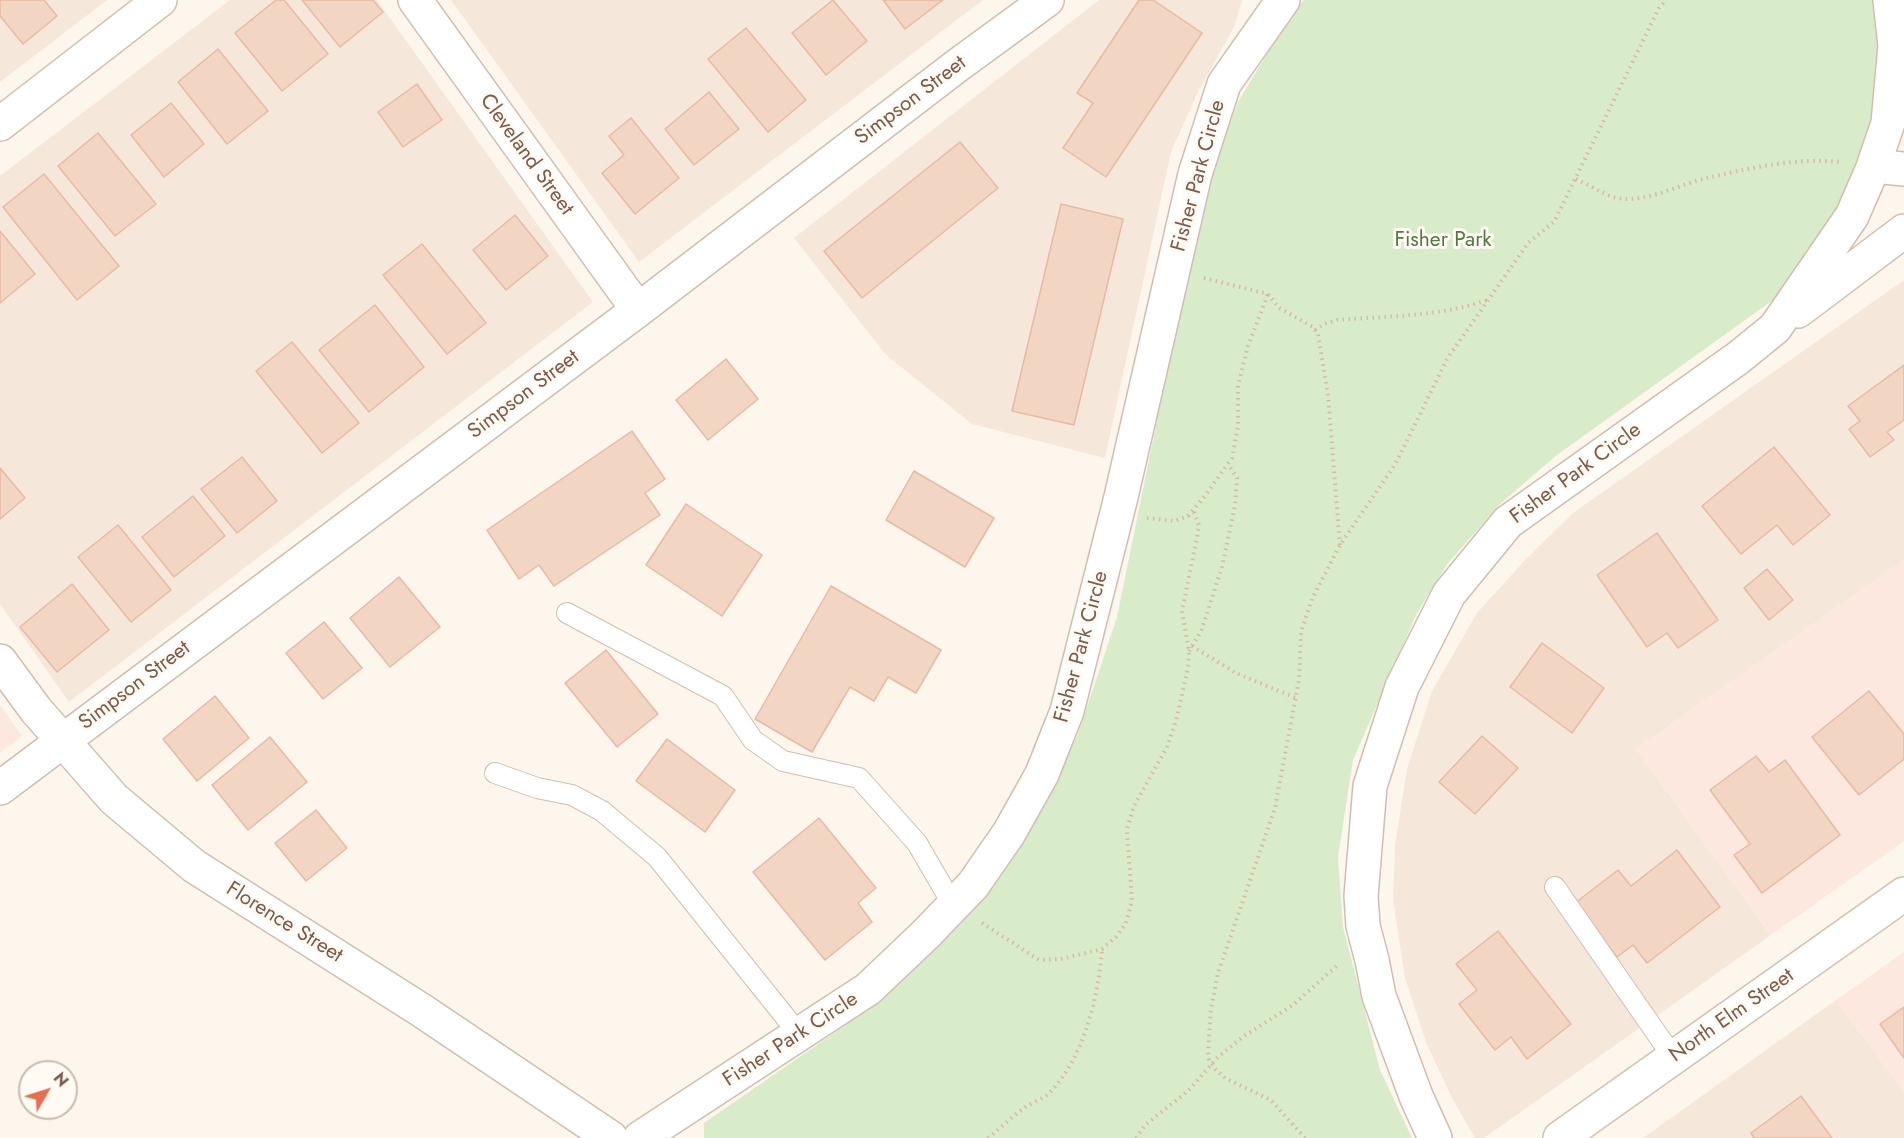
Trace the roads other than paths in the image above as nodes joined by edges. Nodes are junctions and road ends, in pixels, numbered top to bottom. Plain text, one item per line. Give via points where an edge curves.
1 (160, 0) edge
2 (415, 0) edge
3 (1047, 0) edge
4 (1283, 0) edge
5 (1890, 0) edge
6 (0, 124) edge
7 (1889, 167) edge
8 (1904, 231) edge
9 (638, 310) junction
10 (1775, 328) junction
11 (567, 613) dead end
12 (0, 661) edge
13 (62, 740) junction
14 (495, 773) dead end
15 (0, 788) edge
16 (1555, 887) dead end
17 (1904, 894) edge
18 (953, 905) junction
19 (799, 1034) junction
20 (1674, 1057) junction
21 (611, 1138) edge
22 (640, 1138) edge
23 (1435, 1138) edge
24 (1560, 1138) edge

1 - 6 street
2 - 9 street, Cleveland Street
3 - 9 street, Simpson Street
4 - 18 street, Fisher Park Circle via 1224,84 1195,174 1117,515 1067,711 1042,774 1009,834 973,885
5 - 7 street, Fisher Park Circle via 1895,46 1888,123
7 - 10 street, Fisher Park Circle
8 - 10 street
9 - 13 street, Simpson Street
10 - 23 street, Fisher Park Circle via 1508,522 1449,594 1402,687 1370,786 1361,896 1363,926 1379,996
11 - 18 lane via 723,696 753,740 783,761 859,778 917,843
12 - 13 street, Florence Street
13 - 15 street, Simpson Street
13 - 21 street, Florence Street via 114,799 194,866 421,1010
14 - 19 lane via 572,795 631,833 657,857
16 - 20 lane
17 - 20 street, North Elm Street
18 - 19 street, Fisher Park Circle via 868,989
19 - 22 street, Fisher Park Circle
20 - 24 street, North Elm Street

